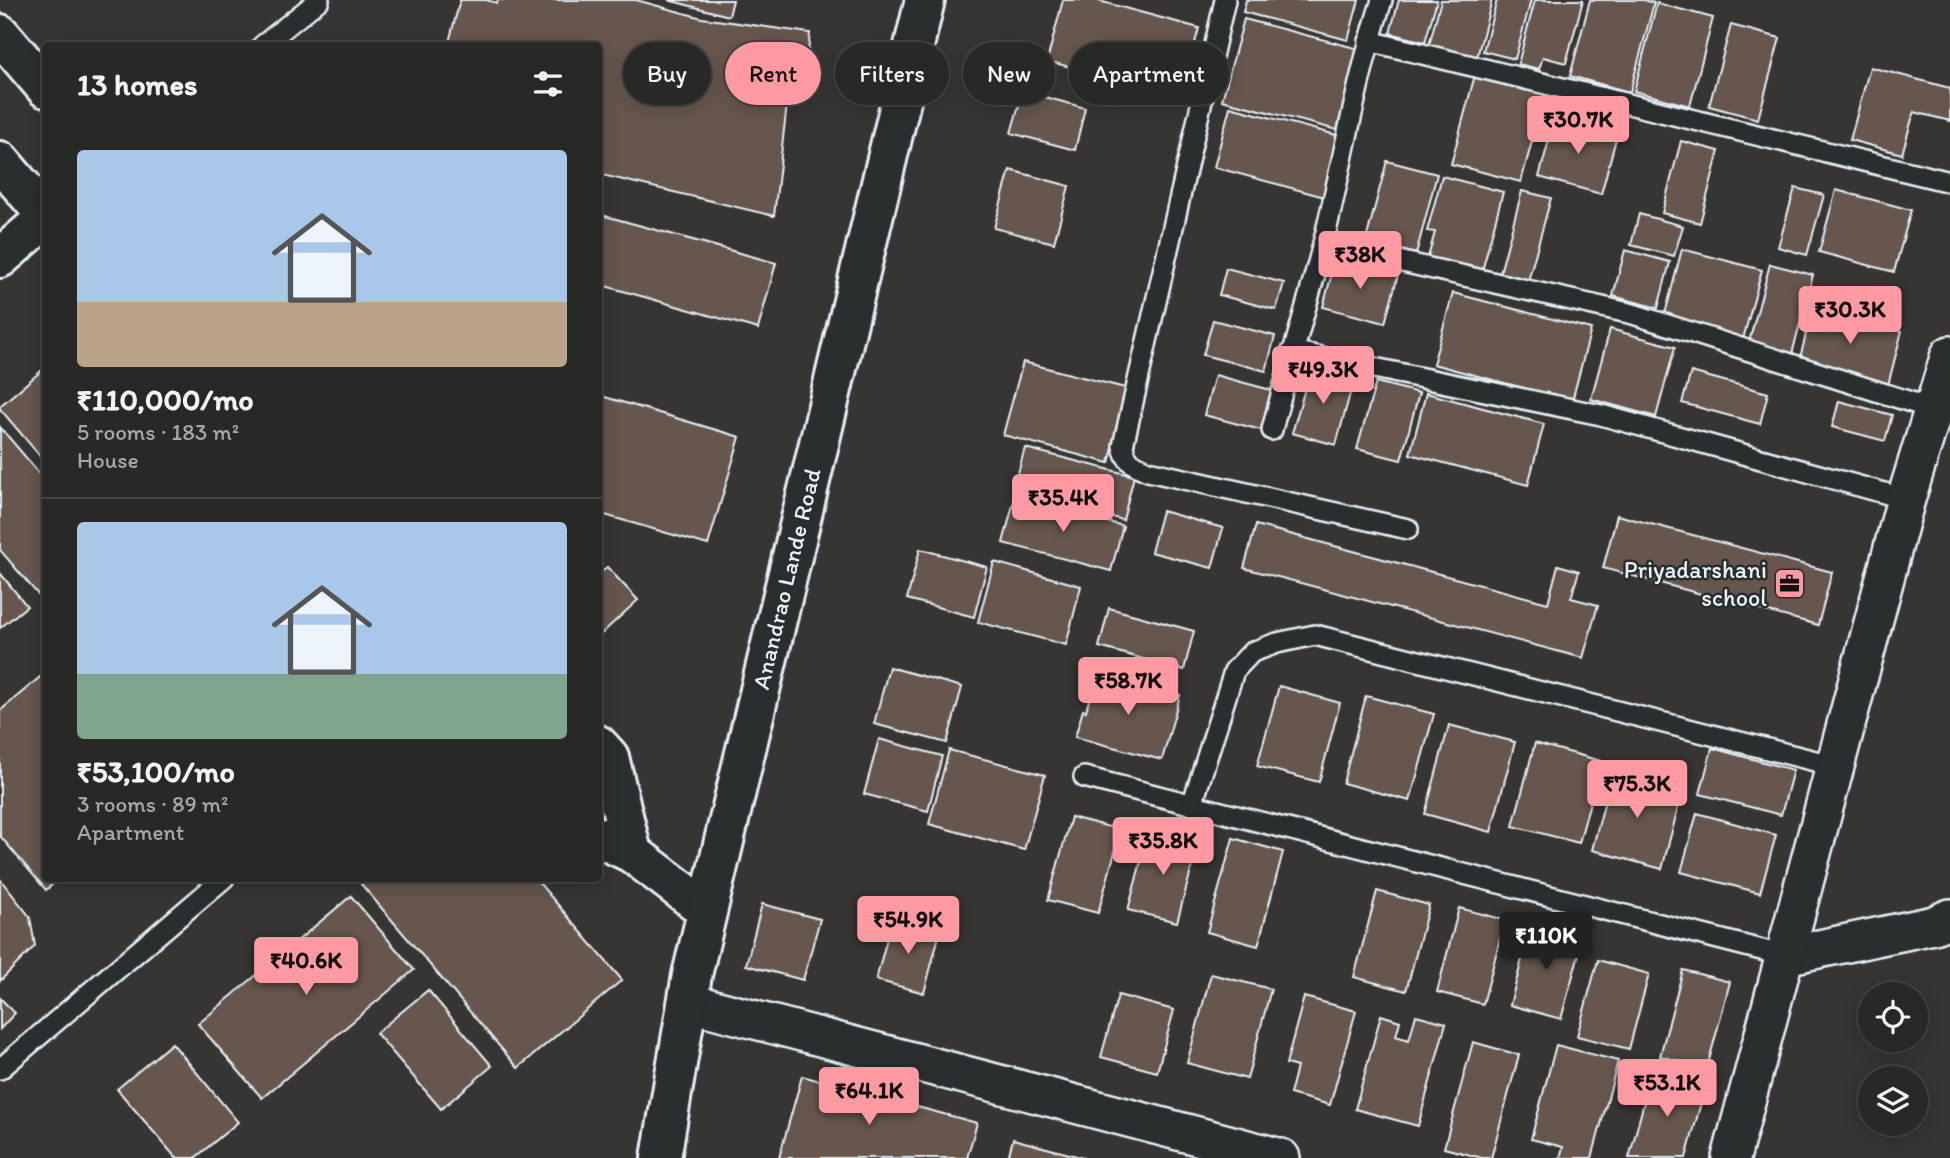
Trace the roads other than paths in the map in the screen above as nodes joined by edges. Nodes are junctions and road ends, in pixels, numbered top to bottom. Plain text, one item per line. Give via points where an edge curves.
1 (925, 0) edge
2 (1225, 0) edge
3 (1382, 0) edge
4 (310, 3) edge
5 (0, 34) edge
6 (1369, 41) junction
7 (266, 42) edge
8 (42, 83) edge
9 (0, 160) edge
10 (1950, 182) edge
11 (42, 211) edge
12 (42, 220) edge
13 (1323, 244) junction
14 (0, 258) edge
15 (1292, 351) junction
16 (1950, 355) edge
17 (1941, 412) edge
18 (1272, 430) dead end
19 (1906, 499) junction
20 (1408, 529) dead end
21 (602, 749) edge
22 (1835, 766) junction
23 (1084, 777) dead end
24 (1192, 805) junction
25 (602, 839) edge
26 (632, 853) junction
27 (220, 882) edge
28 (707, 910) junction
29 (1950, 918) edge
30 (1785, 956) junction
31 (687, 1002) junction
32 (0, 1069) edge
33 (660, 1158) edge
34 (1282, 1158) edge
35 (1731, 1158) edge

1 - 28 main road, Anandrao Lande Road
2 - 20 lane via 1123,446 1125,457 1148,471
3 - 6 lane
4 - 7 lane
5 - 8 main road
6 - 10 lane
6 - 13 lane
9 - 11 main road
12 - 14 main road
13 - 15 lane
13 - 17 lane via 1633,314
15 - 18 lane
15 - 19 lane via 1601,415
16 - 17 street
17 - 19 street
19 - 22 street
21 - 26 main road via 609,757
22 - 24 lane via 1315,635 1252,652 1234,671
22 - 30 street
23 - 24 lane
24 - 30 lane
25 - 26 main road
26 - 28 main road
27 - 32 lane
28 - 31 main road, Anandrao Lande Road
29 - 30 street
30 - 35 street
31 - 33 main road, Anandrao Lande Road
31 - 34 street

